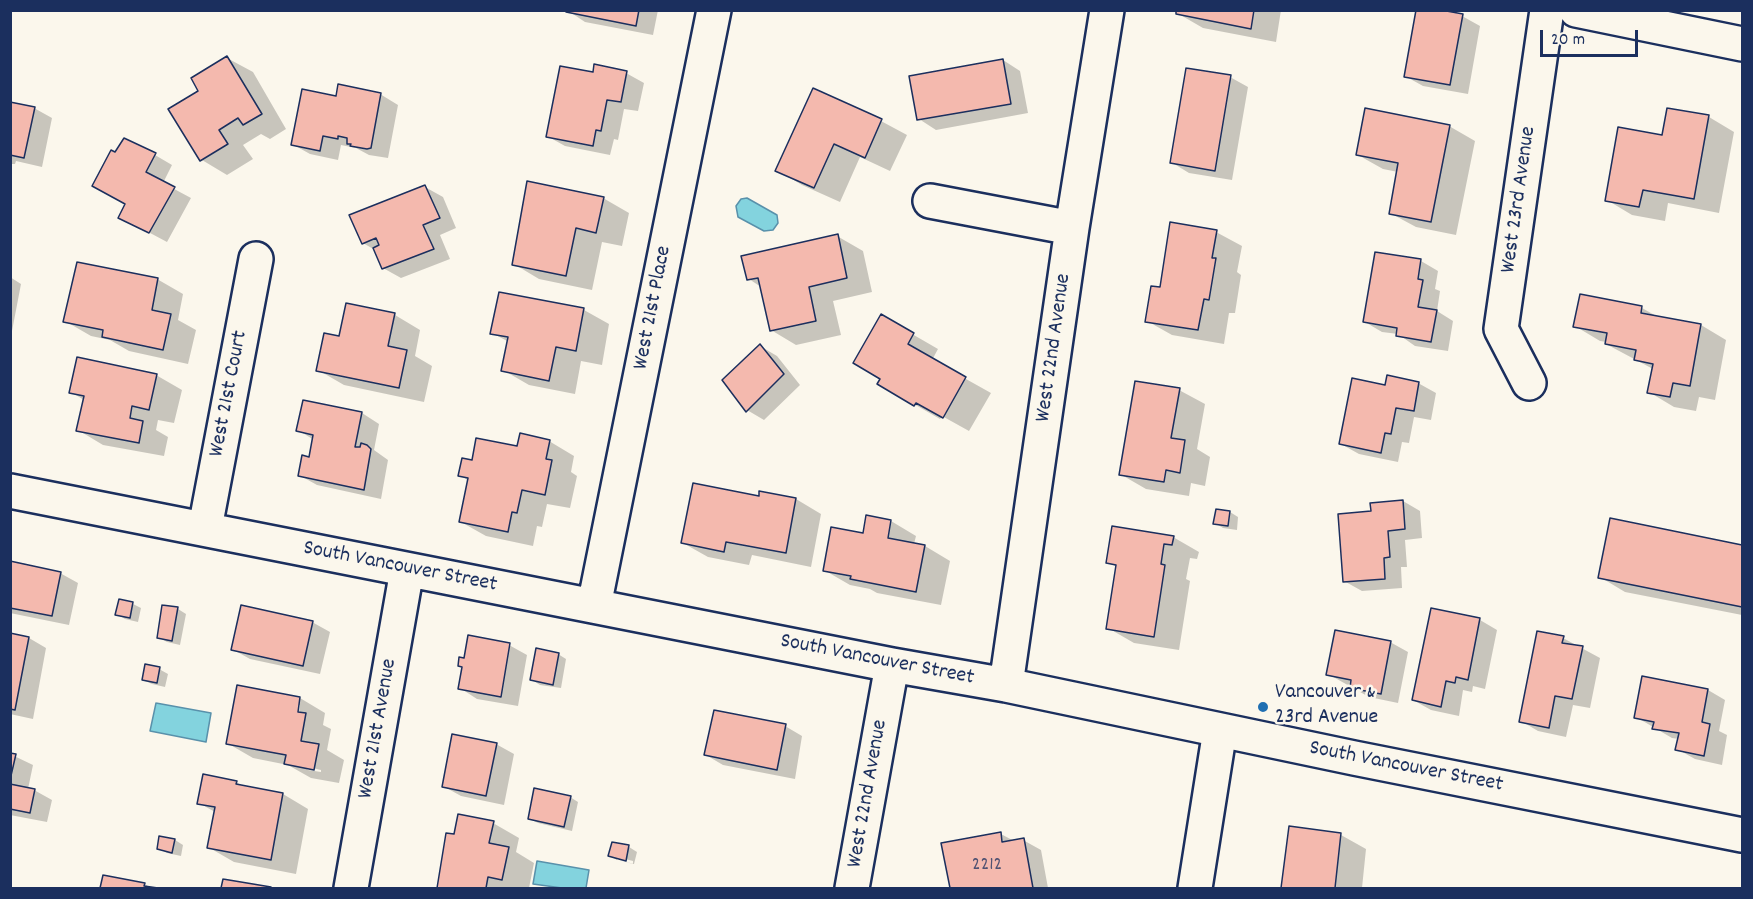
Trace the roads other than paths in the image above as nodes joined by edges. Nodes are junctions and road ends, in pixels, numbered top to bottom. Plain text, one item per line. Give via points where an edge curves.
1 (714, 10) edge
2 (1107, 10) edge
3 (1547, 10) edge
4 (1576, 10) edge
5 (1743, 44) edge
6 (930, 201) dead end
7 (1072, 228) junction
8 (256, 259) dead end
9 (1529, 383) dead end
10 (10, 491) edge
11 (205, 528) junction
12 (407, 570) junction
13 (594, 606) junction
14 (892, 665) junction
15 (1006, 685) junction
16 (1220, 730) junction
17 (1743, 835) edge
18 (351, 888) edge
19 (852, 888) edge
20 (1195, 888) edge

1 - 13 street, West 21st Place
2 - 7 street, West 22nd Avenue
3 - 9 street, West 23rd Avenue via 1501,329
4 - 5 street
6 - 7 street
7 - 15 street, West 22nd Avenue
8 - 11 street, West 21st Court
10 - 11 street, South Vancouver Street
11 - 12 street, South Vancouver Street
12 - 13 street, South Vancouver Street
12 - 18 street, West 21st Avenue
13 - 14 street, South Vancouver Street
14 - 15 street, South Vancouver Street
14 - 19 street, West 22nd Avenue
15 - 16 street, South Vancouver Street
16 - 17 street, South Vancouver Street
16 - 20 street

